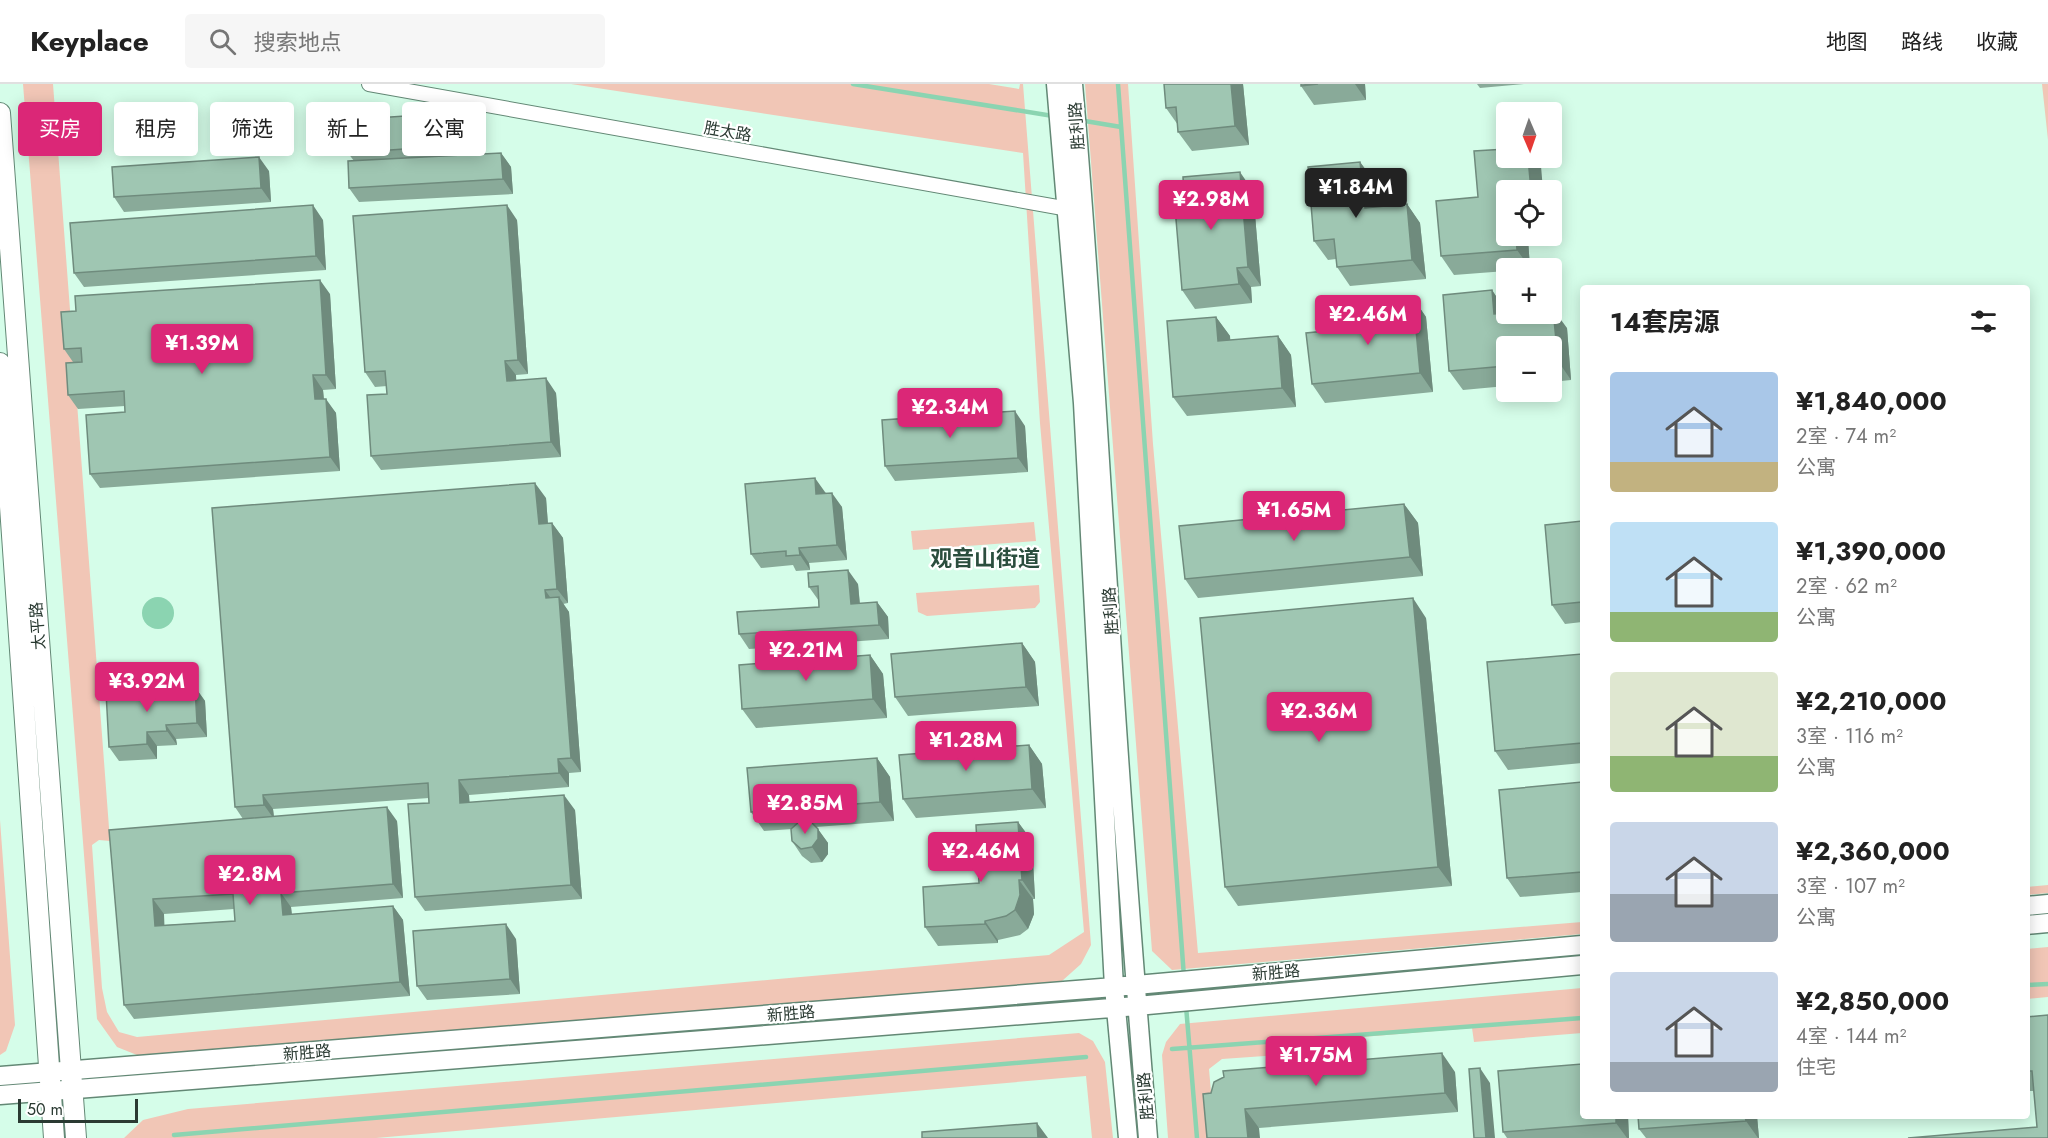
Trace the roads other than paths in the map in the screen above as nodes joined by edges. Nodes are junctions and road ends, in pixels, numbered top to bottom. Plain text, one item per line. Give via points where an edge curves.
1 (369, 84) edge
2 (1065, 91) edge
3 (0, 113) edge
4 (1074, 210) junction
5 (0, 363) edge
6 (2048, 904) edge
7 (2030, 906) edge
8 (2048, 923) edge
9 (2030, 925) edge
10 (1580, 945) edge
11 (1580, 965) edge
12 (1136, 985) junction
13 (1114, 987) junction
14 (1137, 1006) junction
15 (1116, 1007) junction
16 (0, 1076) edge
17 (72, 1079) junction
18 (49, 1081) junction
19 (0, 1095) edge
20 (54, 1138) edge
21 (76, 1138) edge
22 (1128, 1138) edge
23 (1148, 1138) edge

1 - 4 street, 胜太路
2 - 4 street, 胜利路
3 - 17 main road, 太平路
4 - 12 street, 胜利路 via 1097,402
4 - 13 street, 胜利路
5 - 18 main road, 太平路
6 - 7 street
8 - 9 street
10 - 12 street, 新胜路
11 - 14 street, 新胜路
12 - 13 street, 新胜路
12 - 14 street, 胜利路
13 - 15 street, 胜利路
13 - 17 street, 新胜路
14 - 15 street, 新胜路
14 - 23 street, 胜利路
15 - 17 street, 新胜路
15 - 22 street, 胜利路
16 - 18 street, 新胜路
17 - 18 street, 新胜路
17 - 21 main road, 太平路
18 - 19 street, 新胜路
18 - 20 main road, 太平路

